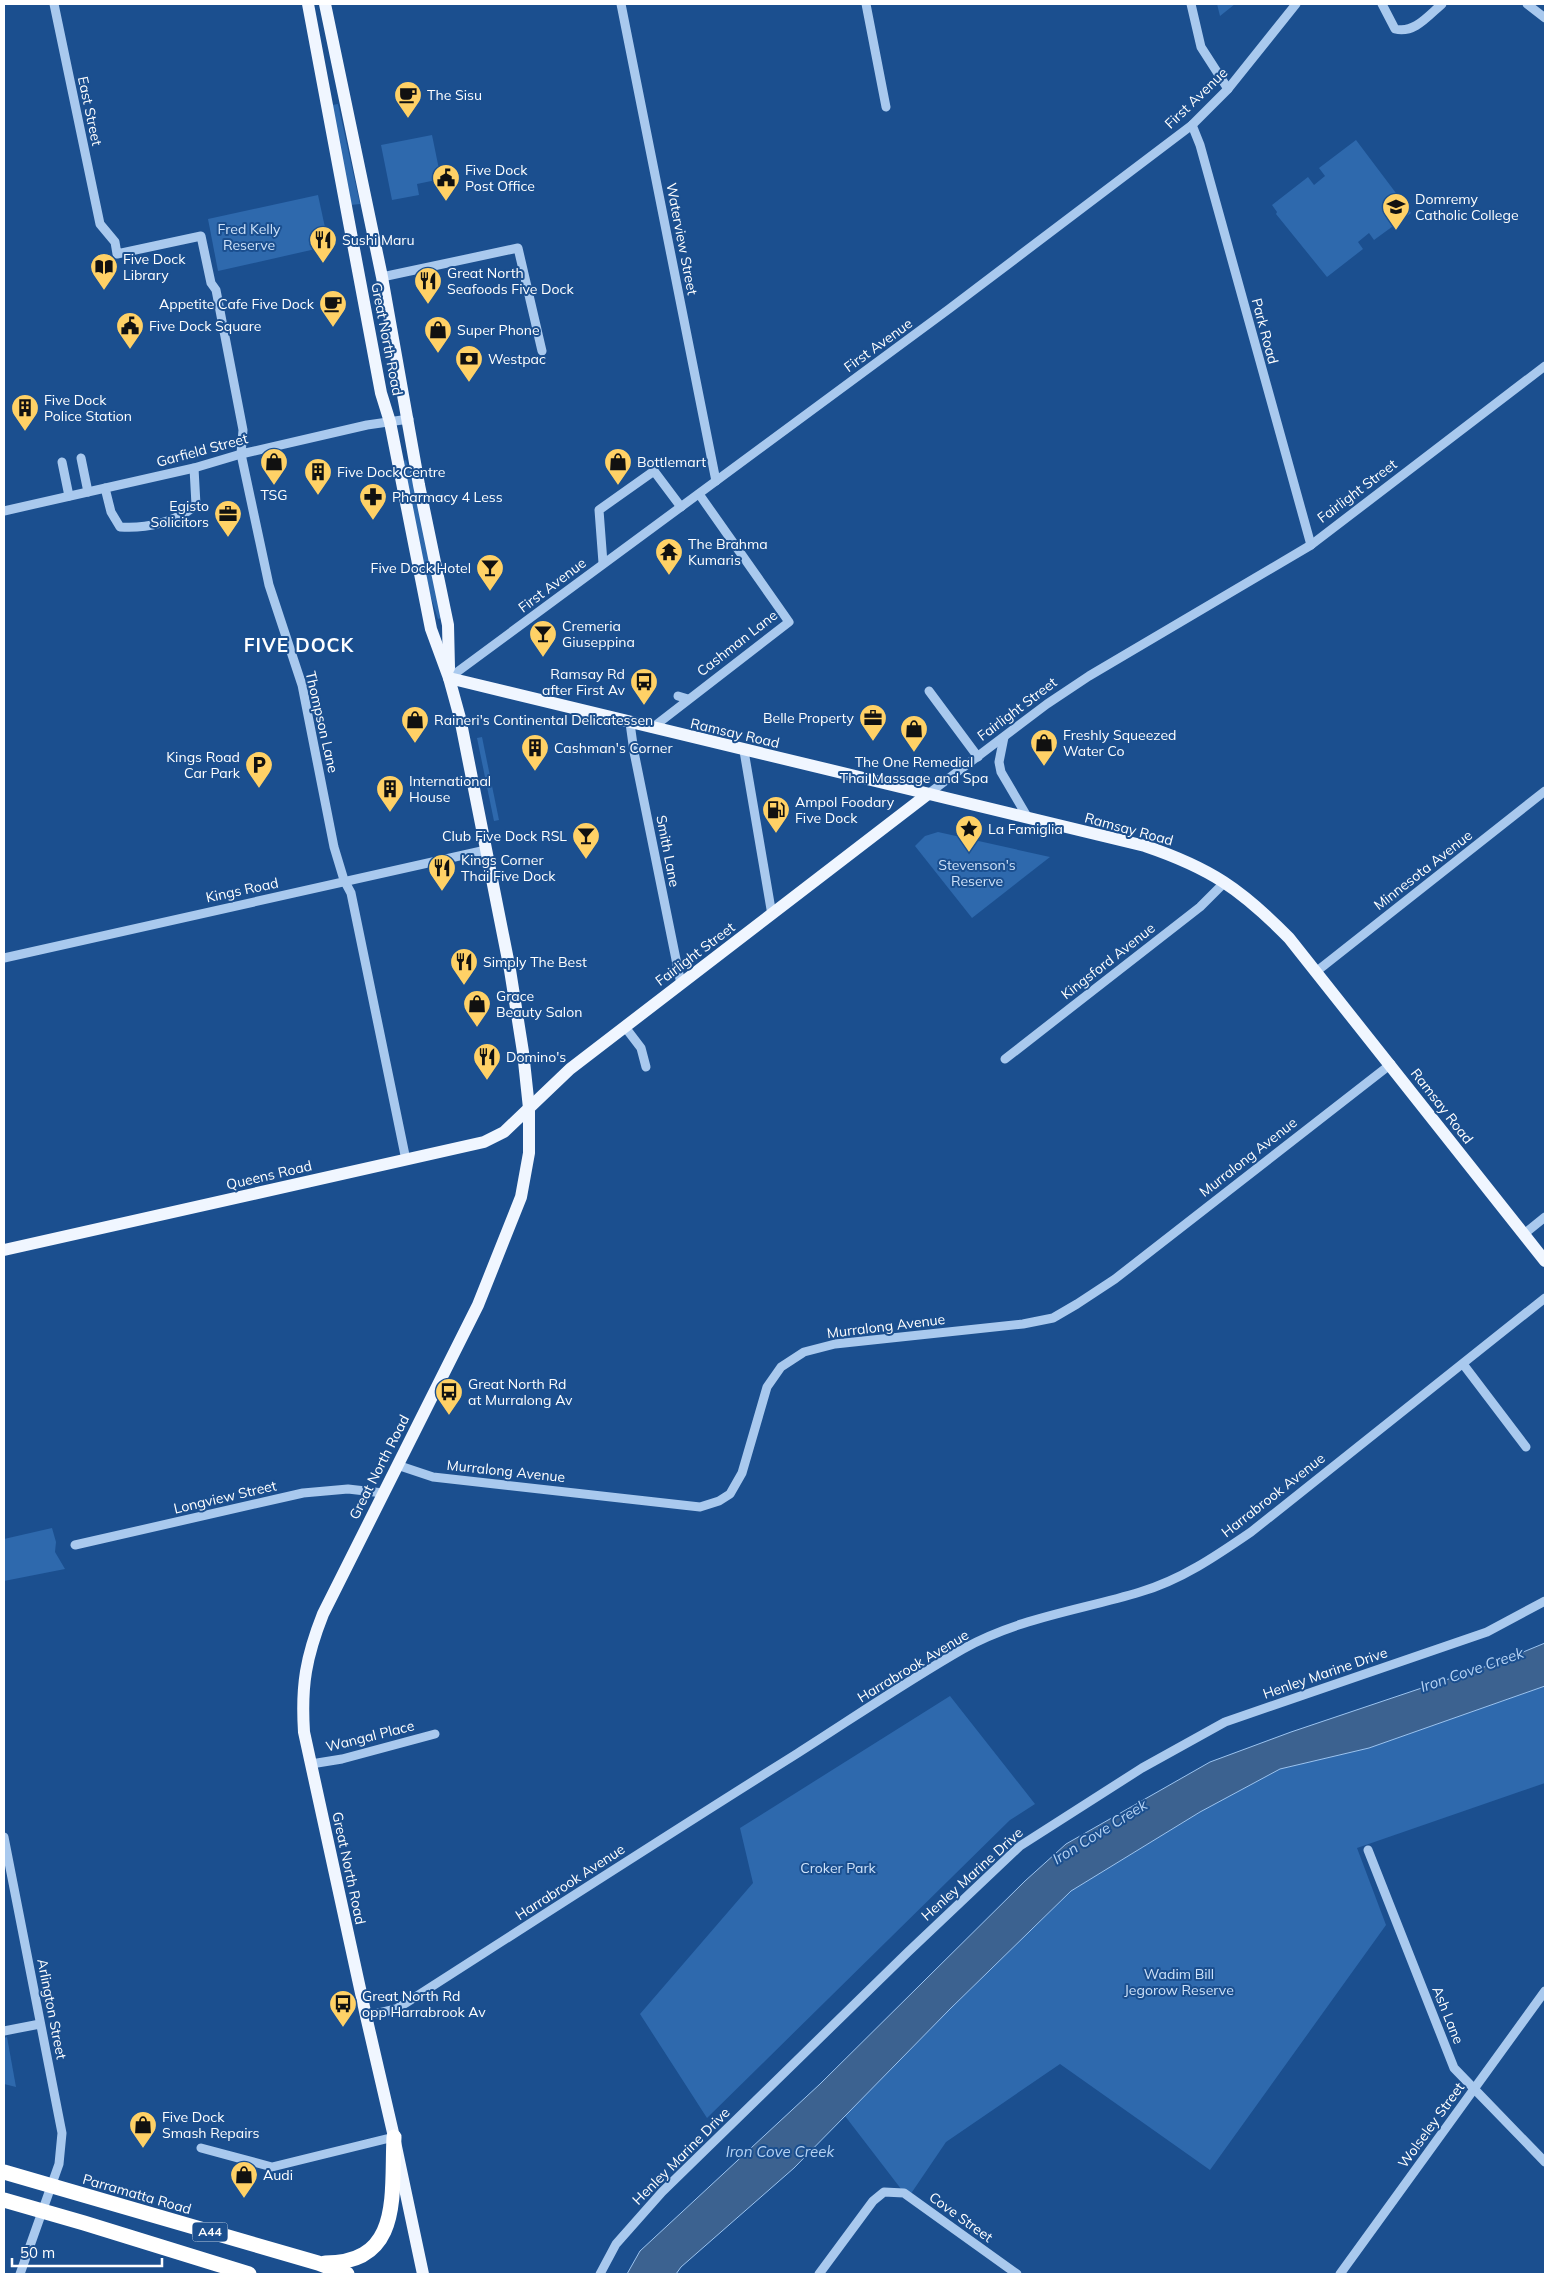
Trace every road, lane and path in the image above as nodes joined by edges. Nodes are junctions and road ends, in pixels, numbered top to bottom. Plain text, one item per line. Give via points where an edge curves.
1 (54, 4) edge
2 (308, 4) edge
3 (325, 4) edge
4 (621, 4) edge
5 (866, 4) edge
6 (1191, 4) edge
7 (1296, 4) edge
8 (1382, 4) edge
9 (1442, 4) edge
10 (1527, 4) edge
11 (1545, 18) edge
12 (1228, 89) junction
13 (886, 106) dead end
14 (1192, 125) junction
15 (100, 224) joint
16 (382, 278) junction
17 (542, 351) dead end
18 (1545, 366) edge
19 (409, 419) junction
20 (390, 422) junction
21 (242, 454) junction
22 (81, 458) dead end
23 (62, 462) dead end
24 (194, 468) junction
25 (716, 480) junction
26 (105, 488) junction
27 (88, 492) junction
28 (698, 494) junction
29 (69, 496) junction
30 (681, 507) junction
31 (4, 511) edge
32 (1311, 545) junction
33 (603, 563) junction
34 (449, 678) junction
35 (929, 691) dead end
36 (678, 696) dead end
37 (688, 699) junction
38 (630, 723) junction
39 (652, 728) junction
40 (1004, 737) junction
41 (744, 751) junction
42 (978, 757) junction
43 (1545, 791) edge
44 (928, 794) junction
45 (1029, 819) junction
46 (486, 850) junction
47 (344, 880) junction
48 (1226, 882) junction
49 (772, 915) junction
50 (4, 958) edge
51 (1317, 971) junction
52 (681, 984) junction
53 (624, 1027) junction
54 (1005, 1059) dead end
55 (1391, 1064) junction
56 (646, 1067) dead end
57 (529, 1108) junction
58 (406, 1160) junction
59 (1545, 1217) edge
60 (1524, 1234) junction
61 (4, 1250) edge
62 (1545, 1261) edge
63 (1545, 1298) edge
64 (1463, 1364) junction
65 (1526, 1447) dead end
66 (397, 1465) junction
67 (383, 1493) junction
68 (75, 1545) dead end
69 (1545, 1601) edge
70 (435, 1734) dead end
71 (311, 1764) junction
72 (4, 1837) edge
73 (1368, 1850) dead end
74 (1545, 1991) edge
75 (366, 2016) junction
76 (40, 2024) junction
77 (4, 2031) edge
78 (1474, 2089) junction
79 (394, 2137) junction
80 (201, 2148) dead end
81 (1545, 2162) edge
82 (4, 2172) edge
83 (51, 2186) junction
84 (4, 2200) edge
85 (42, 2211) junction
86 (318, 2263) junction
87 (20, 2274) edge
88 (249, 2274) edge
89 (347, 2274) edge
90 (423, 2274) edge
91 (600, 2274) edge
92 (819, 2274) edge
93 (1017, 2274) edge
94 (1340, 2274) edge

1 - 15 street, East Street
2 - 20 main road, Great North Road via 381,393
3 - 16 main road, Great North Road
4 - 25 street, Waterview Street
5 - 13 street
6 - 12 street via 1201,47
7 - 12 street, First Avenue
8 - 9 street via 1395,29 1403,31 1417,26
10 - 11 street
12 - 14 street, First Avenue
14 - 25 street, First Avenue via 950,309
14 - 32 street, Park Road
15 - 21 street, Thompson Lane via 115,242 117,254 201,236 211,283 216,290 243,430
16 - 17 street via 518,248
16 - 19 main road, Great North Road
18 - 32 street, Fairlight Street
19 - 20 street, Garfield Street
19 - 34 main road, Great North Road via 448,625
20 - 21 street, Garfield Street
20 - 34 main road, Great North Road via 431,629
21 - 24 street, Garfield Street
21 - 47 street, Thompson Lane via 269,585 302,685 334,847
22 - 27 street
23 - 29 street
24 - 26 street, Garfield Street
24 - 26 street via 196,504 184,515 138,528 120,526 111,512
25 - 28 street, First Avenue
26 - 27 street, Garfield Street
27 - 29 street, Garfield Street
28 - 30 street, First Avenue
28 - 37 street, Cashman Lane via 789,622
29 - 31 street, Garfield Street
30 - 33 street, First Avenue
30 - 33 street via 654,472 599,510
32 - 40 street, Fairlight Street via 1089,676
33 - 34 street, First Avenue
34 - 38 main road, Ramsay Road
34 - 46 main road, Great North Road
35 - 42 street
36 - 37 street
37 - 39 street, Cashman Lane
38 - 39 main road, Ramsay Road
38 - 52 street, Smith Lane
39 - 41 main road, Ramsay Road
40 - 42 street, Fairlight Street
40 - 45 street via 999,762 1001,772
41 - 44 main road, Ramsay Road
41 - 49 street
42 - 44 street, Fairlight Street
43 - 51 street, Minnesota Avenue
44 - 45 main road, Ramsay Road
44 - 49 main road, Fairlight Street
45 - 48 main road, Ramsay Road via 1145,846 1183,859
46 - 47 street, Kings Road
46 - 57 main road, Great North Road via 510,970
47 - 50 street, Kings Road
47 - 58 street, Thompson Lane via 351,893
48 - 51 main road, Ramsay Road via 1258,907
48 - 54 street, Kingsford Avenue via 1200,907
49 - 52 main road, Fairlight Street
51 - 55 main road, Ramsay Road
52 - 53 main road, Fairlight Street
53 - 56 street via 641,1048
53 - 57 main road, Fairlight Street via 565,1072
55 - 60 main road, Ramsay Road
55 - 66 street, Murralong Avenue via 1115,1279 1053,1318 835,1344 804,1352 781,1367 767,1386 742,1473 730,1494 719,1501 700,1507 443,1478
57 - 58 main road, Queens Road via 504,1132 484,1142
57 - 66 main road, Great North Road via 529,1153 521,1197 509,1231 478,1305
58 - 61 main road, Queens Road
59 - 60 street
60 - 62 main road, Ramsay Road
63 - 64 street, Harrabrook Avenue
64 - 65 street
64 - 75 street, Harrabrook Avenue via 1215,1557 1171,1581 1141,1592 1048,1616 965,1648 396,2009
66 - 67 main road, Great North Road
67 - 68 street, Longview Street via 348,1489 303,1493
67 - 71 main road, Great North Road via 310,1647 302,1704
69 - 91 street, Henley Marine Drive via 1487,1632 1225,1722 1142,1768 1020,1846 662,2192 616,2244
70 - 71 street, Wangal Place
71 - 75 main road, Great North Road
72 - 76 street, Arlington Street
73 - 78 street, Ash Lane via 1454,2068
74 - 78 street, Wolseley Street
75 - 79 main road, Great North Road
76 - 77 street
76 - 83 street, Arlington Street via 62,2133 59,2164
78 - 81 street, Ash Lane
78 - 94 street, Wolseley Street
79 - 80 street via 272,2167
79 - 86 highway via 390,2206 383,2236 365,2255 336,2263
79 - 90 main road, Great North Road
82 - 83 highway, Parramatta Road / A44
83 - 85 street, Arlington Street
83 - 86 highway, Parramatta Road / A44
84 - 85 highway, A44
85 - 87 street, Arlington Street
85 - 88 highway, A44
86 - 89 highway, Parramatta Road / A44
92 - 93 street, Cove Street via 873,2201 884,2192 904,2193

